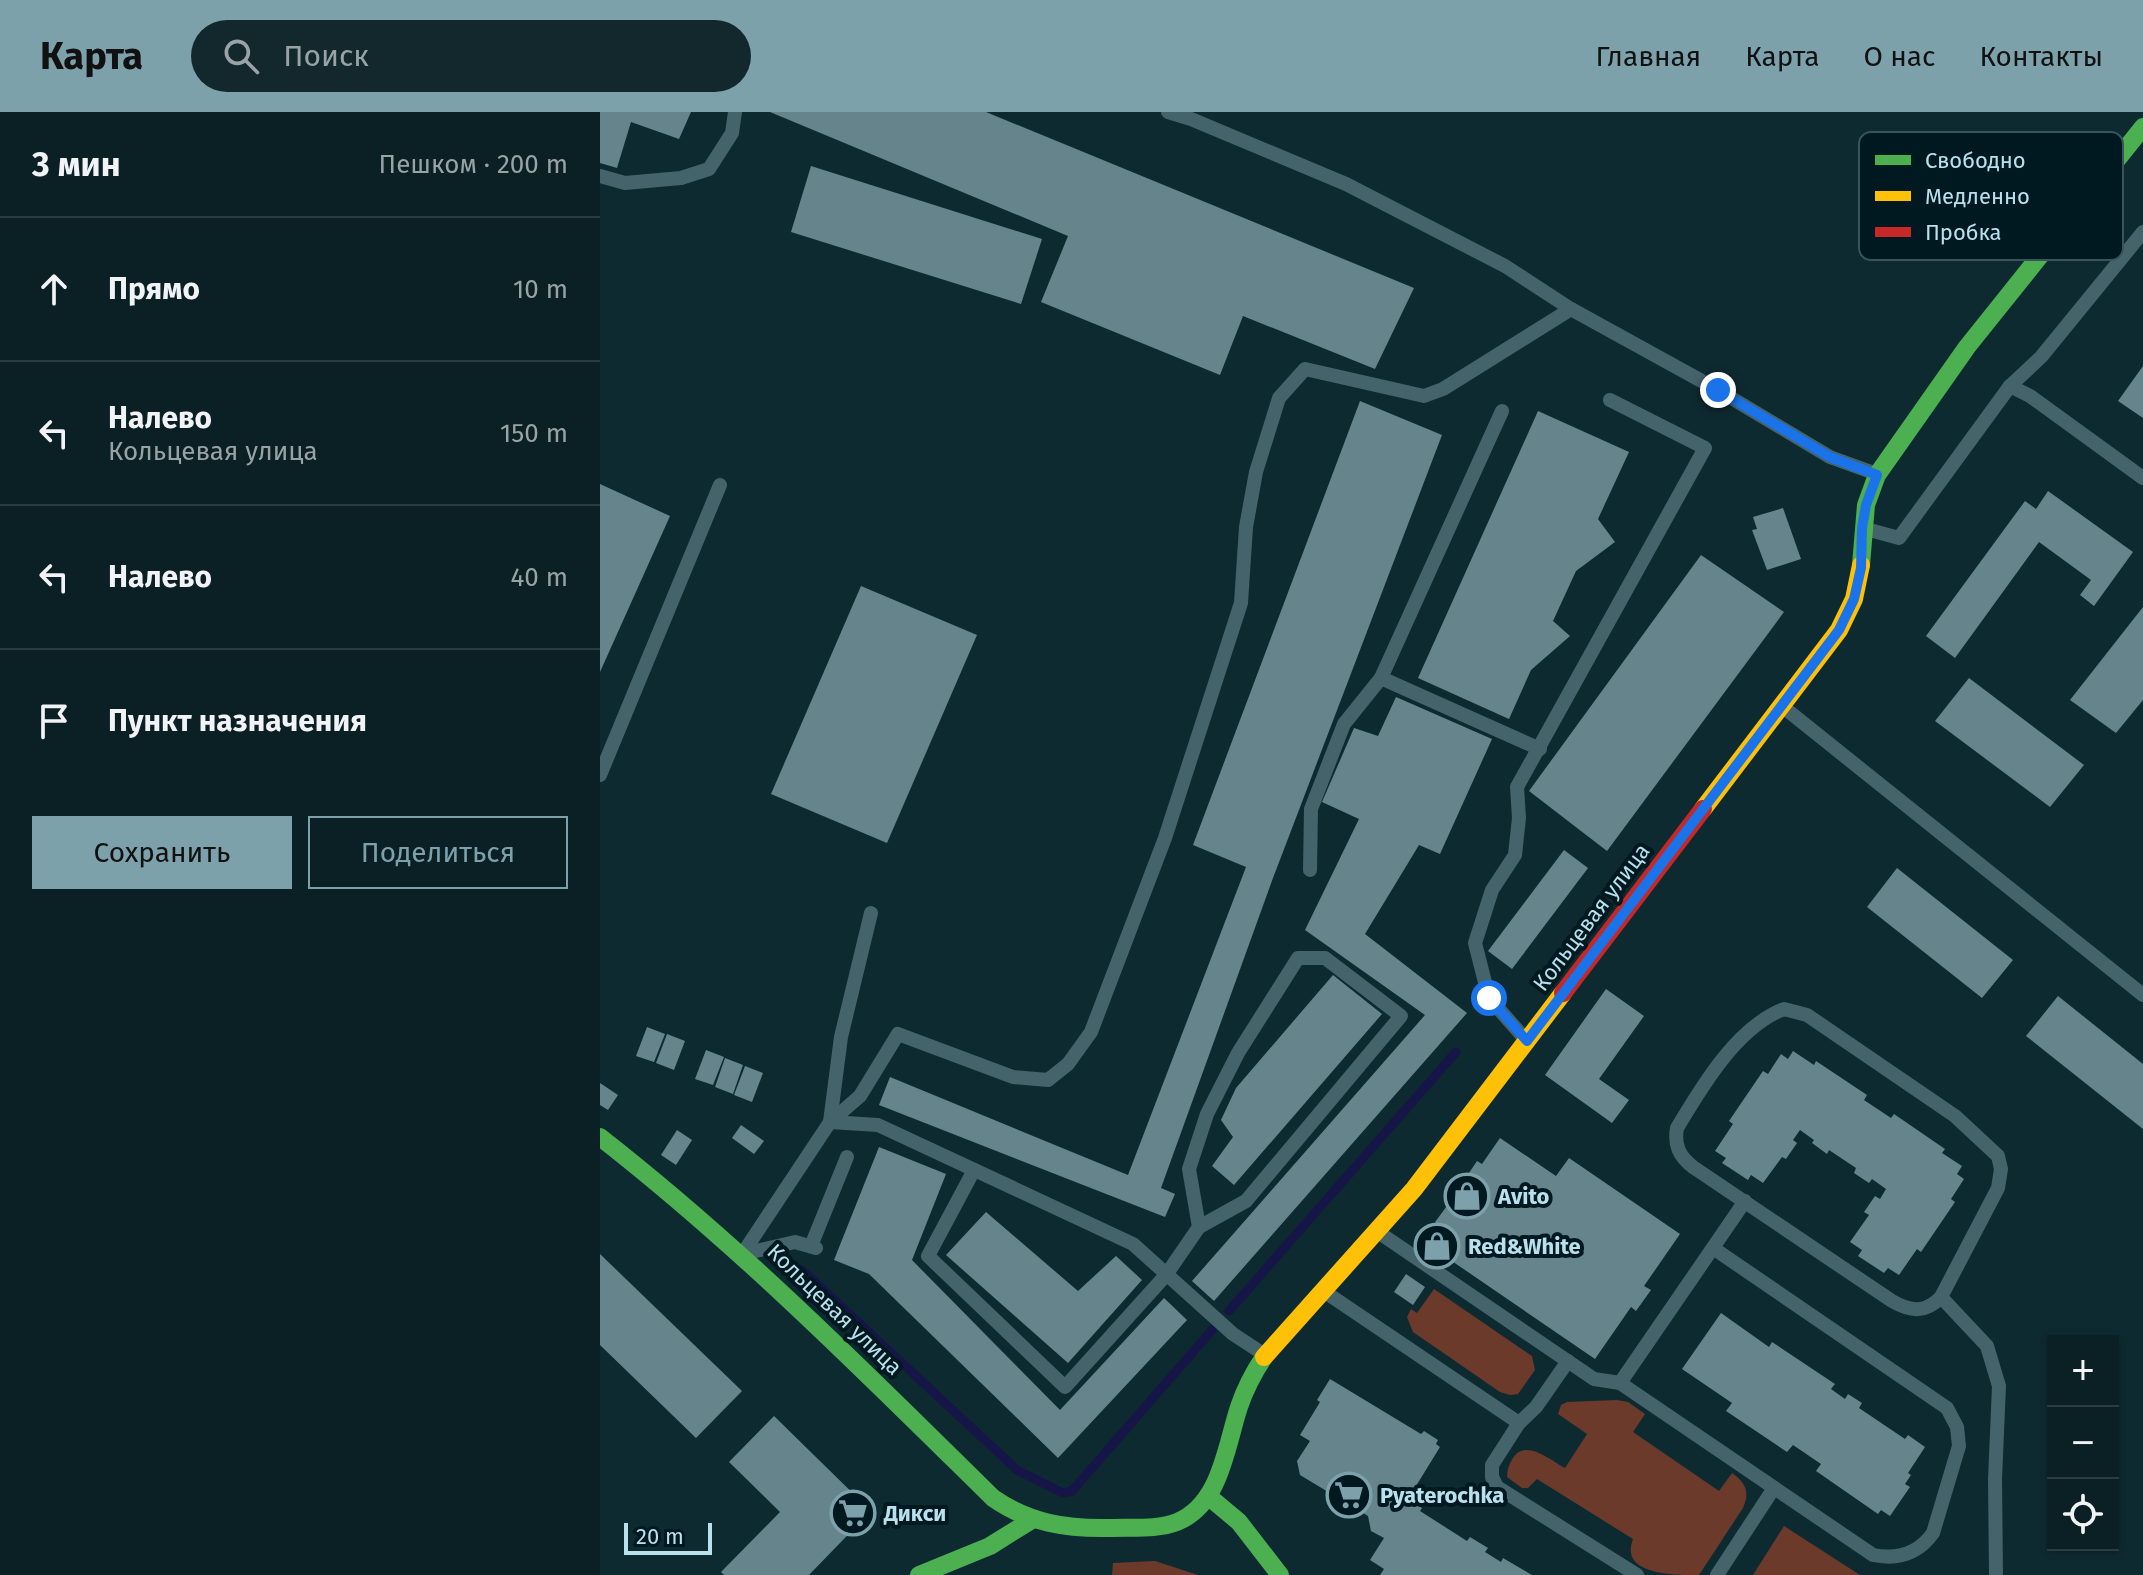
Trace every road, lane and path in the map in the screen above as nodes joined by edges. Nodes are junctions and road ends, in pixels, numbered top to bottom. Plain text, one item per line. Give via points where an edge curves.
1 (735, 112) edge
2 (1168, 112) edge
3 (2143, 127) edge
4 (2123, 152) edge
5 (600, 176) edge
6 (2143, 232) edge
7 (2123, 257) edge
8 (2037, 260) edge
9 (2120, 260) edge
10 (1571, 309) junction
11 (2010, 386) junction
12 (1610, 400) dead end
13 (1502, 411) dead end
14 (1877, 475) junction
15 (2143, 478) edge
16 (720, 485) dead end
17 (1862, 528) junction
18 (1381, 678) junction
19 (1781, 706) junction
20 (1540, 749) junction
21 (600, 775) edge
22 (1310, 870) dead end
23 (871, 913) dead end
24 (2143, 995) edge
25 (1527, 1041) junction
26 (830, 1122) junction
27 (600, 1137) edge
28 (847, 1157) dead end
29 (974, 1170) junction
30 (1745, 1201) junction
31 (1199, 1227) junction
32 (1378, 1232) junction
33 (1713, 1248) junction
34 (743, 1253) junction
35 (1166, 1275) junction
36 (1324, 1291) junction
37 (1941, 1297) junction
38 (1265, 1355) junction
39 (1568, 1361) junction
40 (1620, 1383) junction
41 (1519, 1423) junction
42 (1774, 1488) junction
43 (1208, 1496) junction
44 (1030, 1521) junction
45 (919, 1575) edge
46 (1280, 1575) edge
47 (1637, 1575) edge
48 (1717, 1575) edge
49 (1996, 1575) edge

1 - 5 lane via 732,133 709,169 681,178 625,183
2 - 10 lane via 1346,184 1505,266
3 - 4 street, Кольцевая улица
6 - 7 lane
8 - 14 street, Кольцевая улица via 1967,347
9 - 11 lane via 2041,357
10 - 14 lane via 1830,457
10 - 26 lane via 1424,396 1305,369 1279,398 1256,472 1241,603 1165,838 1091,1032 1068,1064 1048,1080 1013,1077 898,1034 860,1096
11 - 15 lane
11 - 17 lane via 1899,538
12 - 20 lane via 1705,448
13 - 18 lane
14 - 17 street, Кольцевая улица
16 - 21 lane
17 - 19 street, Кольцевая улица via 1854,599 1839,630
18 - 20 lane
18 - 22 lane via 1344,724 1311,809
19 - 24 lane
19 - 25 street, Кольцевая улица
20 - 25 lane via 1517,787 1515,855 1492,890 1475,943 1489,998
23 - 26 lane via 841,1037
25 - 32 street, Кольцевая улица
26 - 29 lane via 878,1125
26 - 34 lane
27 - 34 street, Кольцевая улица
28 - 34 lane via 813,1247 795,1242
29 - 35 lane via 1133,1244
29 - 35 lane via 928,1256 1065,1387
30 - 33 lane
30 - 37 lane via 1903,1308 1918,1311
30 - 37 lane via 1684,1160 1677,1128 1726,1053 1773,1013 1796,1010 1955,1116 1998,1156 1998,1188
31 - 31 lane via 1246,1201 1401,1016 1325,958 1298,958 1207,1114 1189,1169
31 - 35 lane
32 - 36 street, Кольцевая улица
32 - 39 lane
33 - 40 lane
33 - 42 lane via 1947,1408 1957,1427 1959,1446 1933,1533 1909,1554 1873,1555
34 - 44 street, Кольцевая улица via 993,1498
35 - 38 lane
36 - 38 street, Кольцевая улица
36 - 41 lane
37 - 49 lane via 1987,1346 1999,1386
38 - 43 street, Кольцевая улица via 1248,1383
39 - 40 lane via 1594,1379
39 - 41 lane
40 - 42 lane
41 - 47 lane via 1492,1465 1497,1487
42 - 48 lane
43 - 44 street, Кольцевая улица via 1175,1523 1086,1529
43 - 46 street via 1239,1522
44 - 45 street via 985,1550

